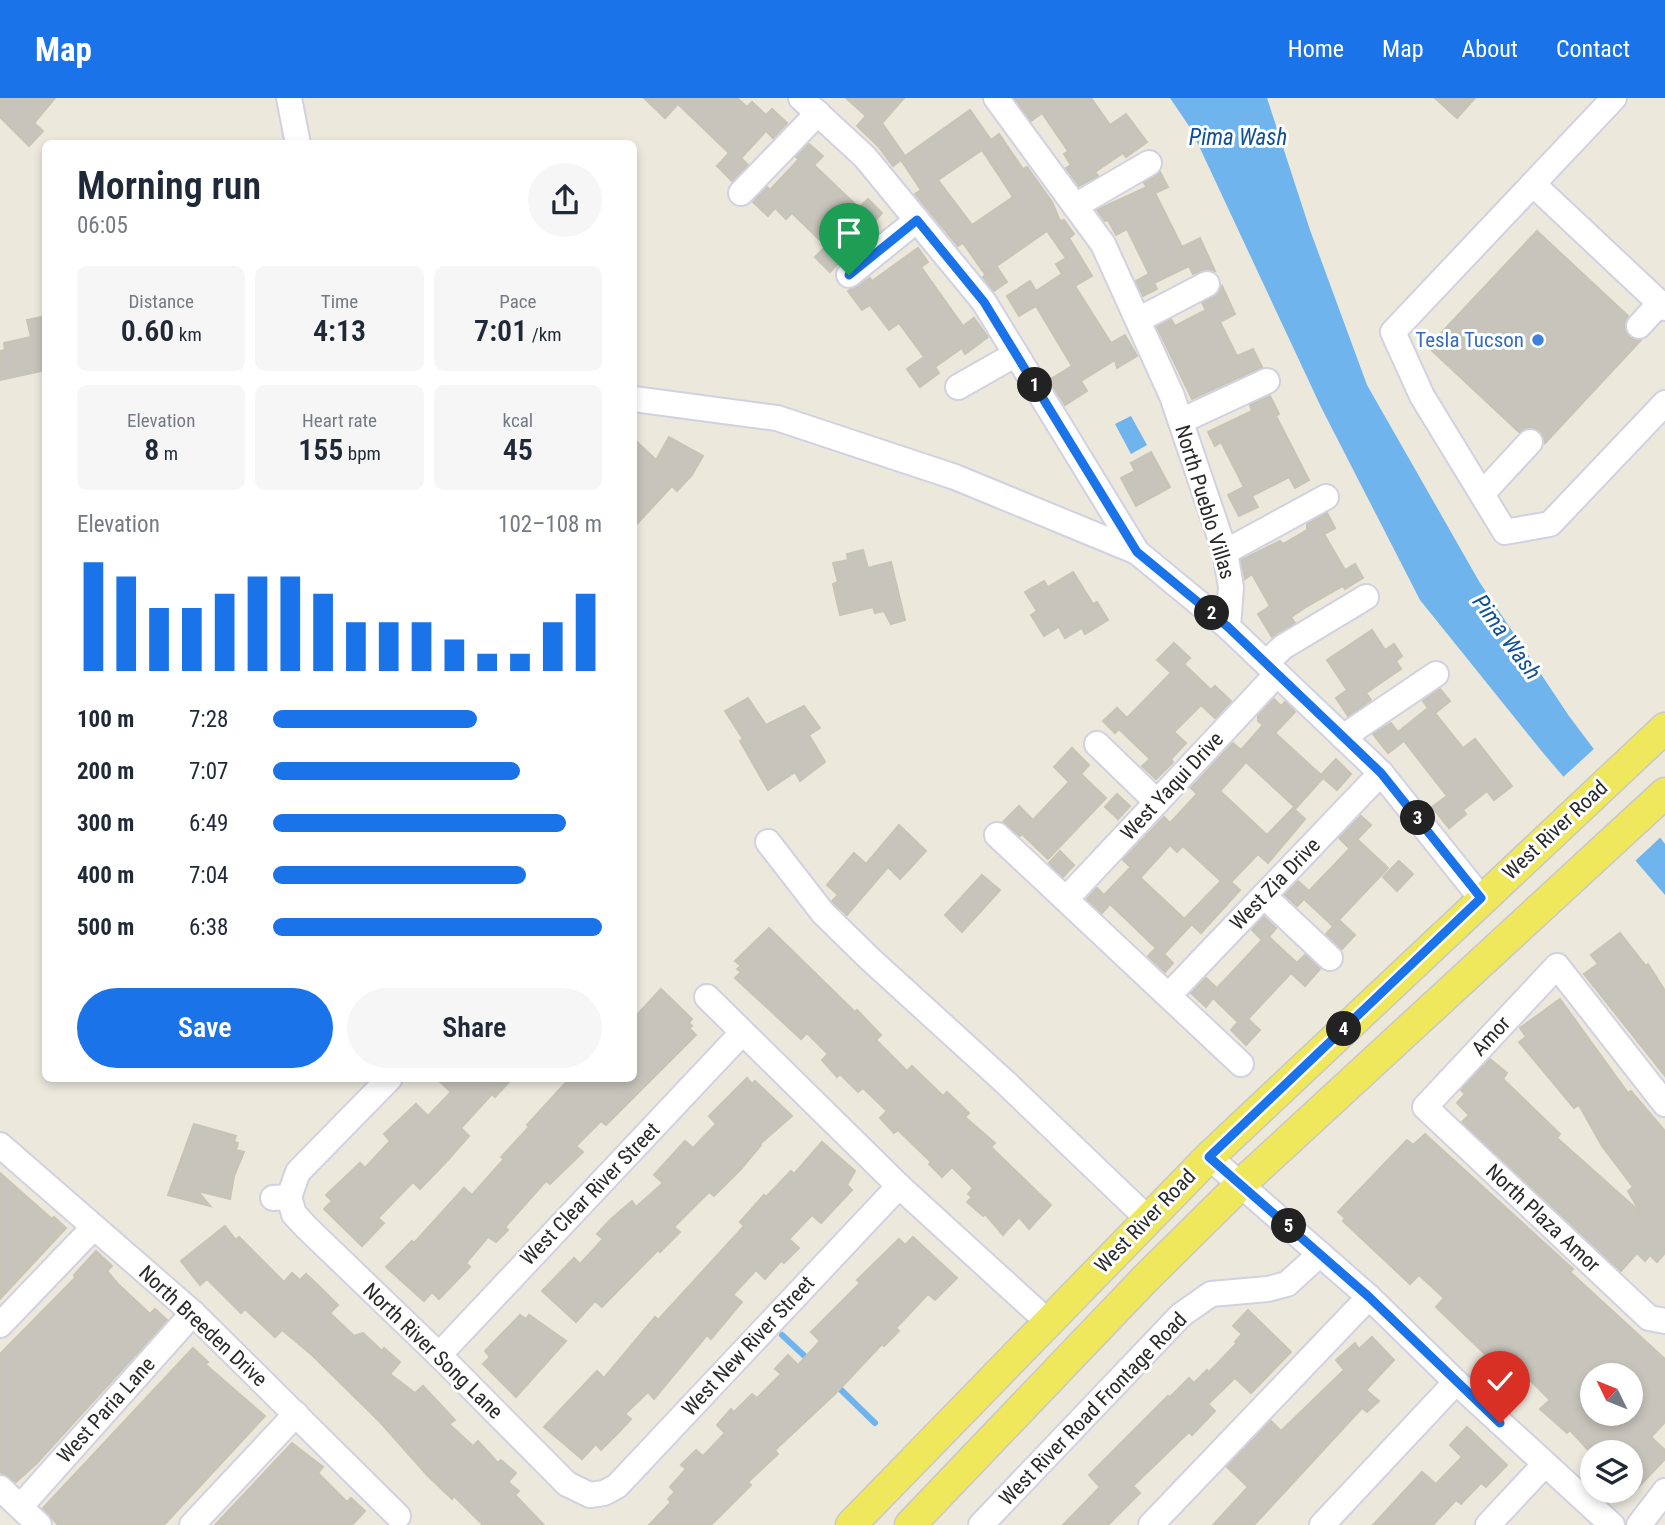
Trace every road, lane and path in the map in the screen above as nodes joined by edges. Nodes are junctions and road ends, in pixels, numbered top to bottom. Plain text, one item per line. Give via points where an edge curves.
1 (289, 98) edge
2 (1614, 98) edge
3 (999, 99) edge
4 (809, 106) edge
5 (297, 140) edge
6 (1149, 163) dead end
7 (1533, 184) junction
8 (741, 193) dead end
9 (1075, 206) junction
10 (917, 220) junction
11 (849, 275) dead end
12 (1206, 284) dead end
13 (1663, 306) edge
14 (1138, 320) junction
15 (1639, 326) dead end
16 (1016, 354) junction
17 (1267, 381) dead end
18 (958, 387) dead end
19 (637, 399) edge
20 (1665, 402) edge
21 (1181, 421) junction
22 (1530, 442) dead end
23 (1482, 494) junction
24 (1326, 497) dead end
25 (1137, 552) junction
26 (1225, 552) junction
27 (1366, 597) dead end
28 (1228, 627) junction
29 (1271, 668) junction
30 (1436, 674) dead end
31 (1665, 728) edge
32 (1343, 737) junction
33 (1097, 744) dead end
34 (1381, 773) junction
35 (1665, 793) edge
36 (1157, 802) junction
37 (997, 835) dead end
38 (768, 842) dead end
39 (1264, 896) junction
40 (1481, 898) junction
41 (1066, 899) junction
42 (1330, 958) dead end
43 (1169, 995) junction
44 (707, 997) dead end
45 (742, 1033) junction
46 (1241, 1064) dead end
47 (386, 1082) edge
48 (1665, 1104) edge
49 (1424, 1107) joint
50 (0, 1145) edge
51 (1209, 1157) junction
52 (1241, 1184) junction
53 (899, 1185) junction
54 (1147, 1218) junction
55 (94, 1227) junction
56 (1320, 1254) junction
57 (1369, 1297) junction
58 (193, 1313) junction
59 (1048, 1321) junction
60 (1665, 1321) edge
61 (0, 1325) edge
62 (439, 1355) junction
63 (1456, 1382) junction
64 (296, 1414) junction
65 (1545, 1464) junction
66 (0, 1488) edge
67 (1665, 1491) edge
68 (591, 1503) joint
69 (20, 1507) junction
70 (398, 1522) edge
71 (39, 1525) edge
72 (192, 1525) edge
73 (851, 1525) edge
74 (910, 1525) edge
75 (981, 1525) edge
76 (1151, 1525) edge
77 (1322, 1525) edge
78 (1488, 1525) edge
79 (1612, 1525) edge
80 (1639, 1525) edge

1 - 5 street
2 - 7 street
3 - 9 street, North Pueblo Villas
4 - 8 street
4 - 10 street via 865,157
6 - 9 street
7 - 13 street
7 - 23 street via 1393,332 1422,396
9 - 14 street, North Pueblo Villas via 1103,244
10 - 11 street
10 - 16 street via 984,302
12 - 14 street
13 - 15 street
14 - 21 street, North Pueblo Villas
16 - 18 street
16 - 25 street
17 - 21 street
19 - 25 street via 777,418 955,477
20 - 23 street via 1550,524 1505,532
21 - 26 street, North Pueblo Villas
22 - 23 street
24 - 26 street
25 - 28 street
26 - 28 street, North Pueblo Villas via 1231,587
27 - 29 street, West Yaqui Drive via 1283,647
28 - 29 street
29 - 32 street
29 - 36 street, West Yaqui Drive
30 - 32 street
31 - 40 main road, West River Road
32 - 34 street
33 - 36 street
34 - 39 street, West Zia Drive
34 - 40 street
35 - 52 main road, West River Road
36 - 41 street, West Yaqui Drive
37 - 41 street
38 - 54 street via 832,922
39 - 42 street
39 - 43 street, West Zia Drive
40 - 51 main road, West River Road
41 - 43 street
43 - 46 street
44 - 45 street
45 - 53 street
45 - 62 street, West Clear River Street
47 - 62 street, North River Song Lane via 298,1172 281,1198
48 - 49 street, Amor via 1557,966
49 - 60 street, North Plaza Amor via 1649,1318
50 - 55 street, North Breeden Drive
51 - 52 street
51 - 54 main road, West River Road
52 - 56 street
52 - 74 main road, West River Road
53 - 59 street
53 - 68 street, West New River Street via 617,1486
54 - 59 main road, West River Road
55 - 58 street, North Breeden Drive
55 - 61 street
56 - 57 street
56 - 75 street, West River Road Frontage Road via 1287,1284 1211,1294 1197,1302
57 - 63 street
57 - 76 street
58 - 64 street, North Breeden Drive
58 - 69 street, West Paria Lane
59 - 73 main road, West River Road
62 - 68 street, North River Song Lane
63 - 65 street
63 - 77 street
64 - 70 street, North Breeden Drive
64 - 72 street
65 - 78 street
65 - 79 street
66 - 69 street
67 - 80 street
69 - 71 street

